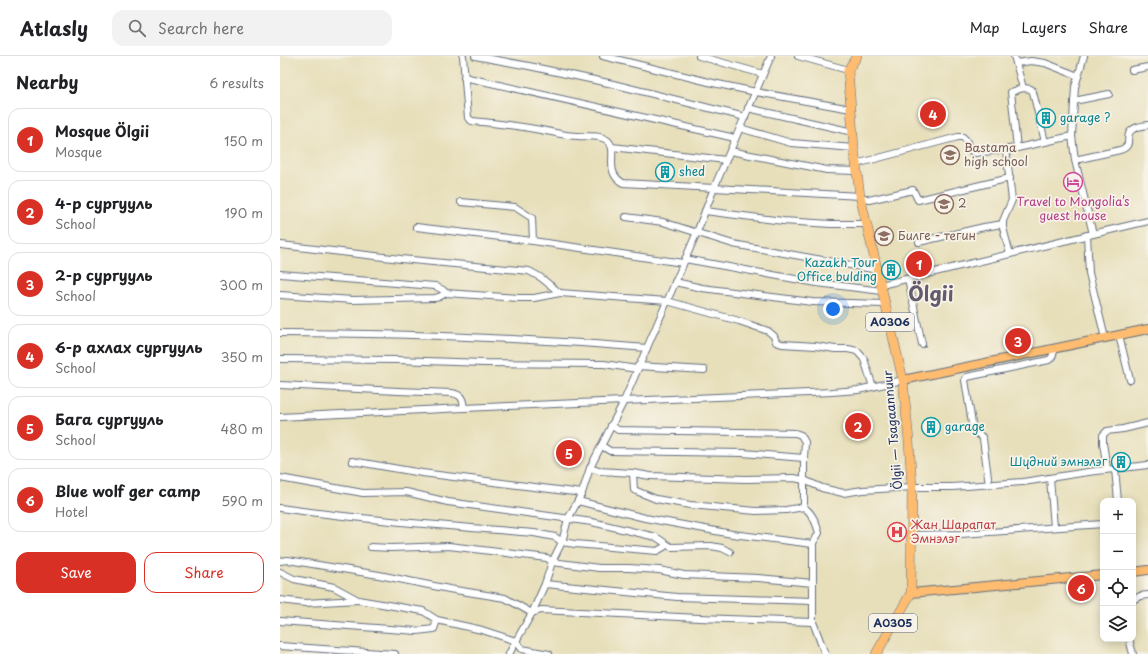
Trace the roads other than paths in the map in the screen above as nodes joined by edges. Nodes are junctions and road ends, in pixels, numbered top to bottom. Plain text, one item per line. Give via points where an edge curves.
1 (463, 56) edge
2 (475, 56) edge
3 (603, 56) edge
4 (699, 56) edge
5 (770, 56) edge
6 (798, 56) edge
7 (857, 56) edge
8 (1014, 56) edge
9 (1084, 56) edge
10 (1016, 63) junction
11 (1148, 67) edge
12 (848, 70) junction
13 (1132, 70) dead end
14 (763, 74) junction
15 (1078, 76) junction
16 (464, 77) junction
17 (1023, 88) junction
18 (756, 92) junction
19 (1108, 94) dead end
20 (1074, 101) junction
21 (748, 108) junction
22 (851, 109) junction
23 (745, 117) junction
24 (1148, 125) edge
25 (740, 128) junction
26 (853, 132) junction
27 (1072, 136) junction
28 (735, 138) junction
29 (1045, 142) junction
30 (612, 147) junction
31 (854, 148) junction
32 (1017, 148) junction
33 (1006, 150) junction
34 (730, 151) junction
35 (726, 160) junction
36 (1076, 160) junction
37 (856, 168) junction
38 (1010, 178) junction
39 (714, 188) junction
40 (860, 196) junction
41 (461, 202) dead end
42 (705, 211) junction
43 (626, 217) dead end
44 (1148, 221) edge
45 (866, 224) junction
46 (1003, 224) junction
47 (416, 226) dead end
48 (697, 232) junction
49 (1090, 234) junction
50 (533, 241) junction
51 (919, 242) dead end
52 (281, 245) dead end
53 (1010, 254) junction
54 (684, 261) junction
55 (878, 270) junction
56 (280, 274) edge
57 (908, 279) junction
58 (675, 282) junction
59 (882, 288) junction
60 (560, 293) junction
61 (446, 294) junction
62 (280, 295) edge
63 (667, 301) junction
64 (885, 304) junction
65 (1148, 329) edge
66 (280, 332) edge
67 (1119, 335) junction
68 (1105, 338) junction
69 (922, 344) dead end
70 (646, 348) junction
71 (1055, 349) junction
72 (280, 359) edge
73 (638, 367) junction
74 (704, 370) dead end
75 (903, 380) junction
76 (1130, 380) dead end
77 (280, 385) edge
78 (873, 387) junction
79 (624, 401) junction
80 (464, 408) junction
81 (280, 417) edge
82 (1148, 423) edge
83 (611, 425) junction
84 (602, 446) junction
85 (804, 458) junction
86 (352, 461) dead end
87 (1148, 465) edge
88 (590, 468) junction
89 (1115, 468) junction
90 (1107, 469) junction
91 (633, 473) junction
92 (280, 478) edge
93 (1050, 478) junction
94 (804, 480) junction
95 (989, 485) junction
96 (912, 487) junction
97 (582, 493) junction
98 (1118, 498) edge
99 (578, 501) junction
100 (804, 507) junction
101 (280, 508) edge
102 (568, 519) junction
103 (1100, 524) edge
104 (1054, 527) junction
105 (911, 535) junction
106 (562, 542) junction
107 (813, 544) junction
108 (372, 546) dead end
109 (664, 547) dead end
110 (730, 552) dead end
111 (280, 562) edge
112 (552, 562) junction
113 (1148, 570) edge
114 (280, 572) edge
115 (1136, 572) edge
116 (1100, 575) edge
117 (813, 583) junction
118 (544, 584) junction
119 (911, 593) junction
120 (1148, 595) edge
121 (1136, 598) edge
122 (280, 600) edge
123 (358, 600) junction
124 (813, 601) junction
125 (532, 613) junction
126 (437, 620) junction
127 (280, 621) edge
128 (813, 622) junction
129 (516, 641) junction
130 (1130, 642) edge
131 (280, 646) edge
132 (395, 654) edge
133 (509, 654) edge
134 (549, 654) edge
135 (825, 654) edge
136 (876, 654) edge
137 (1133, 654) edge

1 - 16 street
2 - 23 street via 614,84
3 - 18 street via 713,84
4 - 14 street
5 - 14 street
6 - 12 street
7 - 12 highway
8 - 10 street
9 - 15 street
10 - 15 street via 1045,63
10 - 17 street
11 - 13 street
12 - 22 highway, Ölgii — Tsagaannuur / A0306
14 - 18 street
15 - 20 street
16 - 28 street
16 - 30 street via 468,118 472,121 578,136 595,136 608,141
17 - 29 street via 1031,89 1033,92
17 - 32 street via 1011,92
18 - 21 street
18 - 22 street
19 - 20 street
20 - 27 street
21 - 23 street
21 - 26 street
22 - 26 highway, Ölgii — Tsagaannuur / A0306
23 - 25 street
24 - 36 street via 1131,130 1126,148
25 - 28 street
25 - 31 street via 791,143
26 - 31 highway, Ölgii — Tsagaannuur / A0306
27 - 29 street
27 - 36 street
28 - 34 street
29 - 32 street
30 - 35 street
30 - 39 street via 613,173 623,183
31 - 37 highway, Ölgii — Tsagaannuur / A0306
32 - 33 street
33 - 37 street via 975,153 970,150 963,137 958,137
33 - 38 street
34 - 35 street
34 - 37 street via 827,170
35 - 39 street
36 - 49 street
37 - 40 highway, Ölgii — Tsagaannuur / A0306
38 - 40 street via 918,200 913,190 869,200
38 - 46 street via 1012,200
39 - 40 street
39 - 42 street
40 - 45 highway, Ölgii — Tsagaannuur / A0306
41 - 50 street via 515,207 532,218
42 - 45 street via 783,221
42 - 48 street
43 - 48 street via 663,222
44 - 49 street
45 - 55 highway, Ölgii — Tsagaannuur / A0306
46 - 51 street
46 - 53 street
47 - 50 street
48 - 54 street
48 - 55 street via 733,244
49 - 53 street
49 - 68 street via 1089,273
50 - 54 street
52 - 60 street via 529,272 540,277
53 - 57 street
54 - 58 street
54 - 59 street via 817,283
55 - 59 highway, Ölgii — Tsagaannuur / A0306
56 - 61 street via 435,286
57 - 59 street
57 - 69 street
58 - 63 street
58 - 64 street via 702,288 812,302
59 - 64 highway, Ölgii — Tsagaannuur / A0306
60 - 61 street via 534,298
60 - 63 street
61 - 62 street via 435,298 353,300
63 - 70 street
63 - 78 street via 768,331 776,342 782,344 857,350 864,359
64 - 75 highway, Ölgii — Tsagaannuur / A0306
65 - 67 main road
66 - 70 street via 458,336
67 - 68 main road
67 - 76 street
68 - 71 main road
70 - 73 street
71 - 75 main road
71 - 95 street via 1049,360 967,377 965,380 974,430 983,439
72 - 73 street via 604,364
73 - 74 street
73 - 79 street
75 - 78 street
75 - 96 highway, Ölgii — Tsagaannuur / A0306
77 - 80 street via 452,393 462,397
78 - 79 street via 832,392
79 - 80 street
79 - 83 street
80 - 81 street
82 - 90 street via 1107,431 1103,435
83 - 84 street
83 - 85 street via 618,430 795,433 805,442
84 - 85 street via 610,451 743,453
84 - 88 street
85 - 94 street
86 - 97 street via 422,473
87 - 89 street
88 - 91 street
88 - 97 street
89 - 90 street
89 - 98 street
90 - 93 street
91 - 94 street via 650,476
91 - 100 street via 634,490 656,499 756,511
92 - 102 street via 363,493 406,492 448,502
93 - 95 street
93 - 104 street
94 - 96 street via 843,494
94 - 100 street
95 - 96 street
96 - 105 highway, Ölgii — Tsagaannuur / A0306
97 - 99 street
99 - 102 street
99 - 107 street via 645,518 732,534
100 - 107 street via 816,521 819,533
101 - 106 street via 387,521 534,534 555,537
102 - 106 street
102 - 110 street via 604,524 656,537 671,547 712,546
103 - 104 street
104 - 105 street
105 - 119 highway, Ölgii — Tsagaannuur / A0306
106 - 109 street via 657,551
106 - 112 street
107 - 117 street
108 - 112 street via 449,546 547,558
111 - 125 street via 288,560 505,598
112 - 117 street via 599,568 659,570 684,575
112 - 118 street
113 - 115 main road
114 - 123 street via 294,579 334,587
116 - 119 main road
117 - 124 street
118 - 124 street via 677,597
118 - 125 street
119 - 136 highway, A0305
120 - 121 street
122 - 123 street via 305,603
123 - 126 street via 423,611
124 - 128 street
125 - 128 street via 541,610
125 - 129 street
126 - 127 street via 434,628 417,631
126 - 129 street
128 - 135 street
129 - 133 street
129 - 134 street via 522,649
130 - 137 street
131 - 132 street

